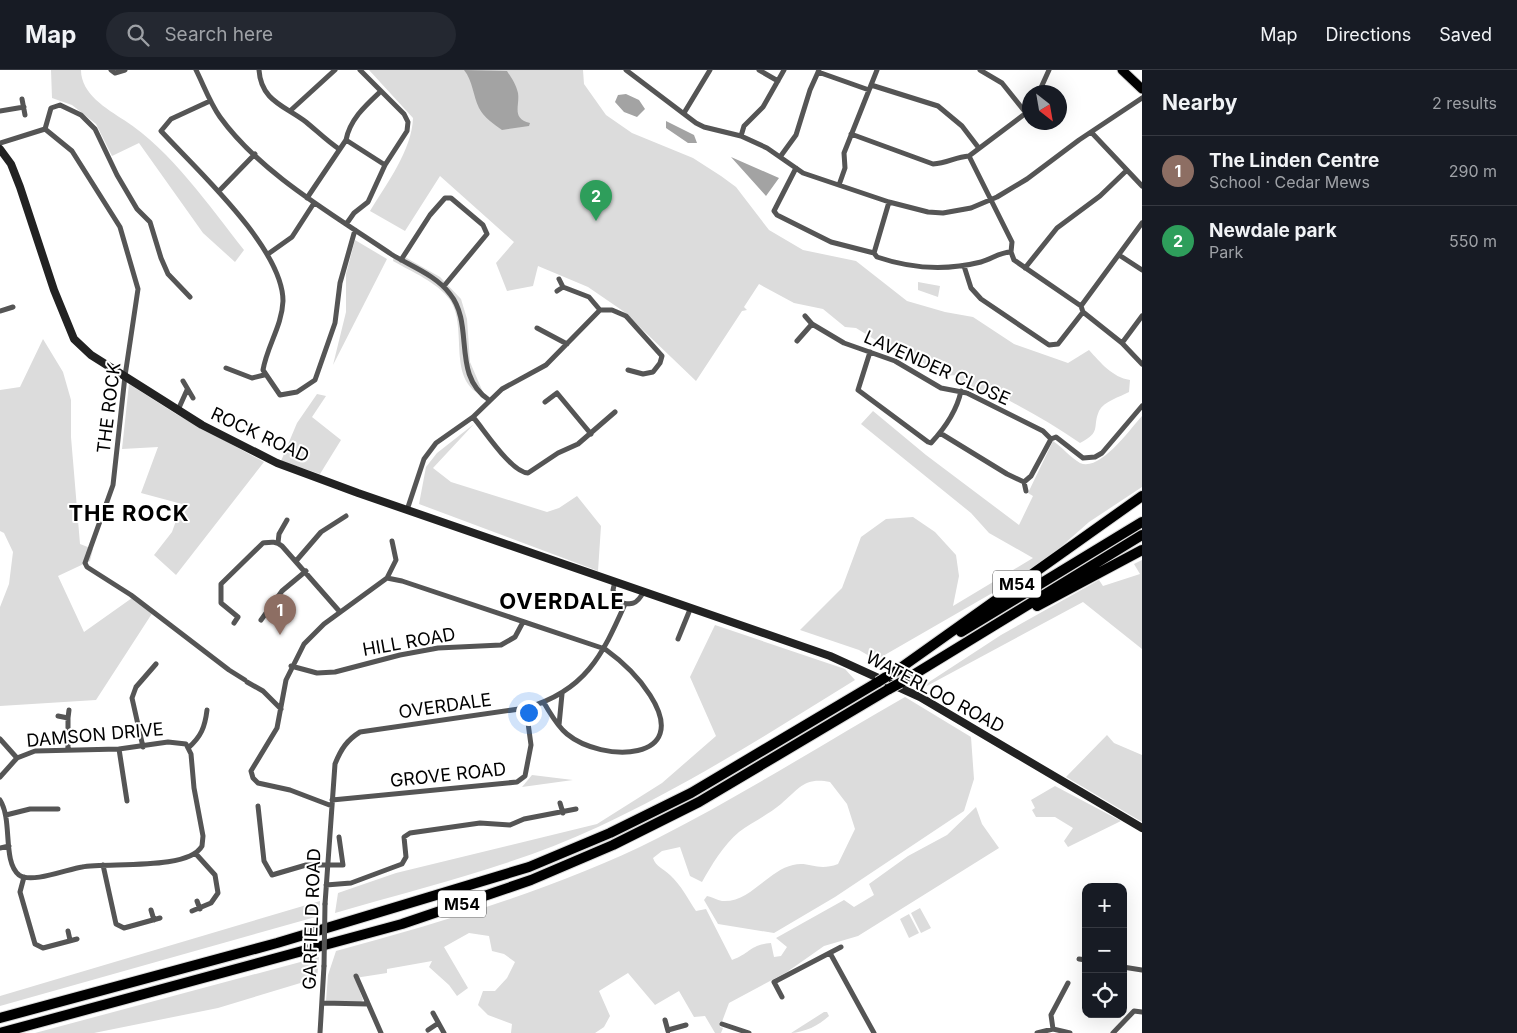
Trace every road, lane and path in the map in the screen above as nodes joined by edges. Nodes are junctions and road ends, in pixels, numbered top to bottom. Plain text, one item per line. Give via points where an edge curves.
1 (111, 70) edge
2 (125, 70) edge
3 (196, 70) edge
4 (258, 70) edge
5 (335, 70) edge
6 (360, 70) edge
7 (626, 70) edge
8 (710, 70) edge
9 (759, 70) edge
10 (784, 70) edge
11 (877, 70) edge
12 (980, 70) edge
13 (1050, 70) edge
14 (1122, 70) edge
15 (819, 71) edge
16 (632, 72) edge
17 (778, 81) junction
18 (1142, 82) edge
19 (1043, 85) edge
20 (870, 88) junction
21 (1142, 89) edge
22 (380, 91) junction
23 (1142, 98) edge
24 (22, 99) dead end
25 (210, 101) junction
26 (1022, 104) edge
27 (24, 107) junction
28 (0, 111) edge
29 (290, 112) junction
30 (684, 113) junction
31 (26, 115) dead end
32 (1022, 115) edge
33 (45, 130) junction
34 (1092, 133) junction
35 (852, 134) junction
36 (740, 136) junction
37 (346, 140) junction
38 (0, 143) edge
39 (978, 147) junction
40 (0, 149) edge
41 (339, 149) junction
42 (255, 154) junction
43 (968, 156) junction
44 (780, 157) junction
45 (385, 166) junction
46 (796, 168) junction
47 (1126, 171) junction
48 (839, 185) junction
49 (1142, 186) edge
50 (219, 190) junction
51 (307, 198) junction
52 (991, 200) junction
53 (889, 202) junction
54 (314, 203) junction
55 (347, 223) junction
56 (1142, 223) edge
57 (355, 230) junction
58 (1011, 252) junction
59 (874, 253) junction
60 (268, 254) junction
61 (1119, 255) junction
62 (401, 260) junction
63 (964, 266) junction
64 (1026, 268) junction
65 (1142, 270) edge
66 (559, 279) dead end
67 (444, 286) junction
68 (563, 287) junction
69 (557, 291) dead end
70 (190, 297) dead end
71 (13, 307) dead end
72 (1082, 309) junction
73 (600, 310) junction
74 (0, 311) edge
75 (805, 316) dead end
76 (1142, 316) edge
77 (812, 324) junction
78 (537, 328) dead end
79 (545, 332) junction
80 (542, 339) dead end
81 (797, 341) dead end
82 (567, 344) junction
83 (1122, 344) junction
84 (870, 352) junction
85 (1142, 364) edge
86 (226, 368) dead end
87 (628, 370) dead end
88 (264, 375) junction
89 (124, 376) junction
90 (183, 381) dead end
91 (187, 390) junction
92 (961, 391) junction
93 (193, 398) dead end
94 (489, 400) junction
95 (545, 402) dead end
96 (1142, 406) edge
97 (178, 410) junction
98 (615, 412) dead end
99 (473, 417) junction
100 (940, 433) junction
101 (591, 434) junction
102 (1051, 439) junction
103 (1024, 482) junction
104 (1026, 491) dead end
105 (1142, 496) edge
106 (407, 510) junction
107 (346, 516) dead end
108 (287, 520) dead end
109 (1142, 522) edge
110 (1142, 535) edge
111 (392, 541) dead end
112 (278, 543) junction
113 (1142, 550) edge
114 (296, 561) junction
115 (306, 571) junction
116 (387, 578) junction
117 (615, 581) junction
118 (644, 591) junction
119 (625, 604) junction
120 (691, 608) junction
121 (340, 612) junction
122 (261, 620) dead end
123 (523, 622) junction
124 (234, 623) dead end
125 (678, 639) dead end
126 (604, 649) junction
127 (952, 650) junction
128 (156, 664) dead end
129 (291, 666) junction
130 (886, 678) junction
131 (562, 694) junction
132 (544, 703) junction
133 (526, 708) junction
134 (281, 709) junction
135 (69, 710) dead end
136 (207, 710) dead end
137 (58, 716) dead end
138 (68, 718) junction
139 (559, 726) junction
140 (1, 736) edge
141 (143, 746) junction
142 (119, 748) junction
143 (188, 748) junction
144 (68, 749) junction
145 (17, 758) junction
146 (0, 777) edge
147 (0, 800) edge
148 (127, 801) dead end
149 (332, 803) junction
150 (560, 803) dead end
151 (258, 806) dead end
152 (58, 809) dead end
153 (576, 810) dead end
154 (563, 813) junction
155 (6, 815) junction
156 (1142, 828) edge
157 (339, 838) dead end
158 (9, 846) junction
159 (0, 848) edge
160 (196, 854) junction
161 (328, 864) junction
162 (103, 865) junction
163 (24, 878) junction
164 (326, 885) junction
165 (197, 901) dead end
166 (200, 908) junction
167 (151, 910) dead end
168 (192, 911) dead end
169 (160, 918) dead end
170 (154, 920) junction
171 (68, 931) dead end
172 (77, 938) dead end
173 (70, 940) junction
174 (840, 947) dead end
175 (830, 953) junction
176 (1079, 959) dead end
177 (1082, 959) edge
178 (1127, 968) edge
179 (1142, 970) edge
180 (356, 976) dead end
181 (1068, 983) dead end
182 (782, 997) dead end
183 (323, 1004) junction
184 (368, 1004) junction
185 (1142, 1012) edge
186 (433, 1013) dead end
187 (0, 1018) edge
188 (665, 1020) dead end
189 (437, 1024) junction
190 (722, 1024) dead end
191 (686, 1025) dead end
192 (1053, 1029) junction
193 (428, 1030) dead end
194 (668, 1031) edge
195 (0, 1033) edge
196 (320, 1033) edge
197 (381, 1033) edge
198 (444, 1033) edge
199 (749, 1033) edge
200 (874, 1033) edge
201 (1037, 1033) edge
202 (1070, 1033) edge
203 (1113, 1033) edge

1 - 2 street via 115,73
3 - 25 street
4 - 29 street via 267,95
5 - 29 street
6 - 22 street
7 - 16 street
8 - 30 street
9 - 17 street
10 - 17 street
11 - 20 street
12 - 26 street via 1002,82
13 - 19 street
14 - 18 main road
14 - 21 main road
15 - 20 street
15 - 44 street via 796,135
16 - 30 street
17 - 36 street
20 - 35 street
20 - 39 street via 938,106 962,126
22 - 37 street via 355,118
22 - 45 street via 408,122 407,131
23 - 34 street
24 - 27 street
25 - 42 street via 232,131
25 - 50 street via 170,120 161,131
27 - 28 street
27 - 31 street
29 - 41 street
30 - 36 street via 704,127
32 - 39 street
33 - 38 street
33 - 70 street via 52,108 60,105 81,115 95,129 117,175 150,222 168,274
33 - 89 street, THE ROCK via 72,152 120,227 129,253 138,289
34 - 47 street
34 - 52 street
35 - 43 street via 934,164 947,164
35 - 48 street via 844,153
36 - 44 street
37 - 41 street
37 - 45 street
39 - 43 street
40 - 89 street, ROCK ROAD via 11,164 22,192 71,335 88,353
41 - 51 street
42 - 50 street
42 - 51 street
43 - 52 street
44 - 46 street
45 - 55 street via 368,202
46 - 48 street
46 - 59 street via 774,208 777,215 831,242
47 - 49 street
47 - 64 street via 1100,196 1057,228
48 - 53 street
50 - 60 street
51 - 54 street
52 - 53 street via 943,213
52 - 58 street via 1012,242
53 - 59 street
54 - 55 street
54 - 60 street via 292,237
55 - 57 street
56 - 61 street
57 - 62 street
57 - 88 street via 346,255 336,323 316,380 297,392 283,395
58 - 63 street
58 - 64 street via 1014,260
59 - 63 street via 877,257 903,265 929,268
60 - 88 street via 283,300 277,329 264,363
61 - 65 street
61 - 72 street
62 - 67 street
62 - 67 street via 430,215 445,198 451,198 483,225 486,234
63 - 72 street via 970,288 1049,344 1058,344
64 - 72 street
66 - 68 street
67 - 94 street via 461,313 465,364 476,386
68 - 69 street
68 - 73 street via 589,297
71 - 74 street
72 - 83 street
73 - 82 street
73 - 87 street via 612,310 626,316 662,356 653,372 643,374
75 - 77 street, LAVENDER CLOSE
76 - 83 street
77 - 81 street
77 - 84 street, LAVENDER CLOSE via 844,343
78 - 79 street
79 - 80 street
79 - 82 street
82 - 94 street via 546,365 502,389
83 - 85 street
84 - 92 street, LAVENDER CLOSE via 895,361 941,388
84 - 100 street via 858,390 928,442 931,443
86 - 88 street via 252,378
89 - 97 street, ROCK ROAD
89 - 134 street, THE ROCK via 113,485 86,567 131,595 262,691
90 - 91 street
91 - 93 street
91 - 97 street
92 - 100 street
92 - 102 street, LAVENDER CLOSE via 1043,431
94 - 99 street
95 - 101 street via 558,393
96 - 102 street, LAVENDER CLOSE via 1095,457 1083,458 1056,437
97 - 106 street, ROCK ROAD via 277,464
98 - 101 street
99 - 101 street via 511,464 525,473
99 - 106 street via 436,443 424,459
100 - 103 street
102 - 103 street via 1031,476
103 - 104 street
105 - 130 highway, M54
106 - 117 street, ROCK ROAD
107 - 114 street via 321,532
108 - 112 street
109 - 130 highway, M54
110 - 127 highway, M54
111 - 116 street via 396,560
112 - 114 street
112 - 124 street via 263,543 221,584 221,603 238,617
113 - 127 highway, M54
114 - 115 street
115 - 121 street
115 - 122 street via 282,591
116 - 121 street
116 - 123 street
117 - 118 street, ROCK ROAD
117 - 119 street via 617,601
118 - 119 street via 639,601
118 - 120 street, WATERLOO ROAD
119 - 126 street, OVERDALE
120 - 125 street
120 - 156 street, WATERLOO ROAD via 830,656 920,697
121 - 129 street via 304,644
123 - 126 street
123 - 129 street, HILL ROAD via 515,637 501,644 438,648 335,672 317,673
126 - 131 street, OVERDALE via 586,675
126 - 139 street via 642,682 662,717 659,734 646,748 623,752 590,746 568,735
127 - 195 highway, M54, bridge via 699,802 613,845 531,880 402,924
128 - 141 street via 136,687 132,698
129 - 134 street
130 - 187 highway, M54 via 691,793 529,868 277,944
131 - 132 street, OVERDALE
131 - 139 street
132 - 133 street, OVERDALE
132 - 139 street
133 - 149 street, OVERDALE via 360,732 339,754
133 - 149 street, GROVE ROAD via 532,745 525,776 517,782
134 - 149 street via 277,728 251,771 253,778 260,784
135 - 138 street
136 - 143 street via 205,726 198,740
137 - 138 street
138 - 144 street
140 - 145 street
141 - 142 street, DAMSON DRIVE
141 - 143 street, DAMSON DRIVE via 168,742 186,744
142 - 144 street, DAMSON DRIVE
142 - 148 street
143 - 160 street, DAMSON DRIVE via 203,836 202,846
144 - 145 street, DAMSON DRIVE via 35,751
145 - 146 street, DAMSON DRIVE
147 - 155 street
149 - 161 street, GARFIELD ROAD
150 - 154 street
151 - 161 street via 264,861 270,874 306,865
152 - 155 street via 30,809
153 - 154 street
154 - 164 street via 524,819 510,825 480,823 410,833 404,837 406,858 402,864 351,883
155 - 158 street
157 - 161 street via 343,865
158 - 159 street
158 - 163 street via 12,866
160 - 162 street via 142,866
160 - 166 street via 215,875 218,893 210,903
161 - 164 street, GARFIELD ROAD
162 - 163 street
162 - 170 street via 116,924 124,928
163 - 173 street via 20,892 35,944 43,948
164 - 183 street, GARFIELD ROAD, bridge
165 - 166 street
166 - 168 street
167 - 170 street
169 - 170 street
171 - 173 street
172 - 173 street
174 - 175 street
175 - 182 street via 774,982
175 - 200 street
176 - 177 street
178 - 179 street
180 - 184 street
181 - 192 street via 1051,1015
183 - 184 street
183 - 196 street, GARFIELD ROAD
184 - 197 street
185 - 203 street via 1134,1011
186 - 189 street
188 - 194 street
189 - 193 street
189 - 198 street
190 - 199 street
191 - 194 street
192 - 201 street
192 - 202 street

